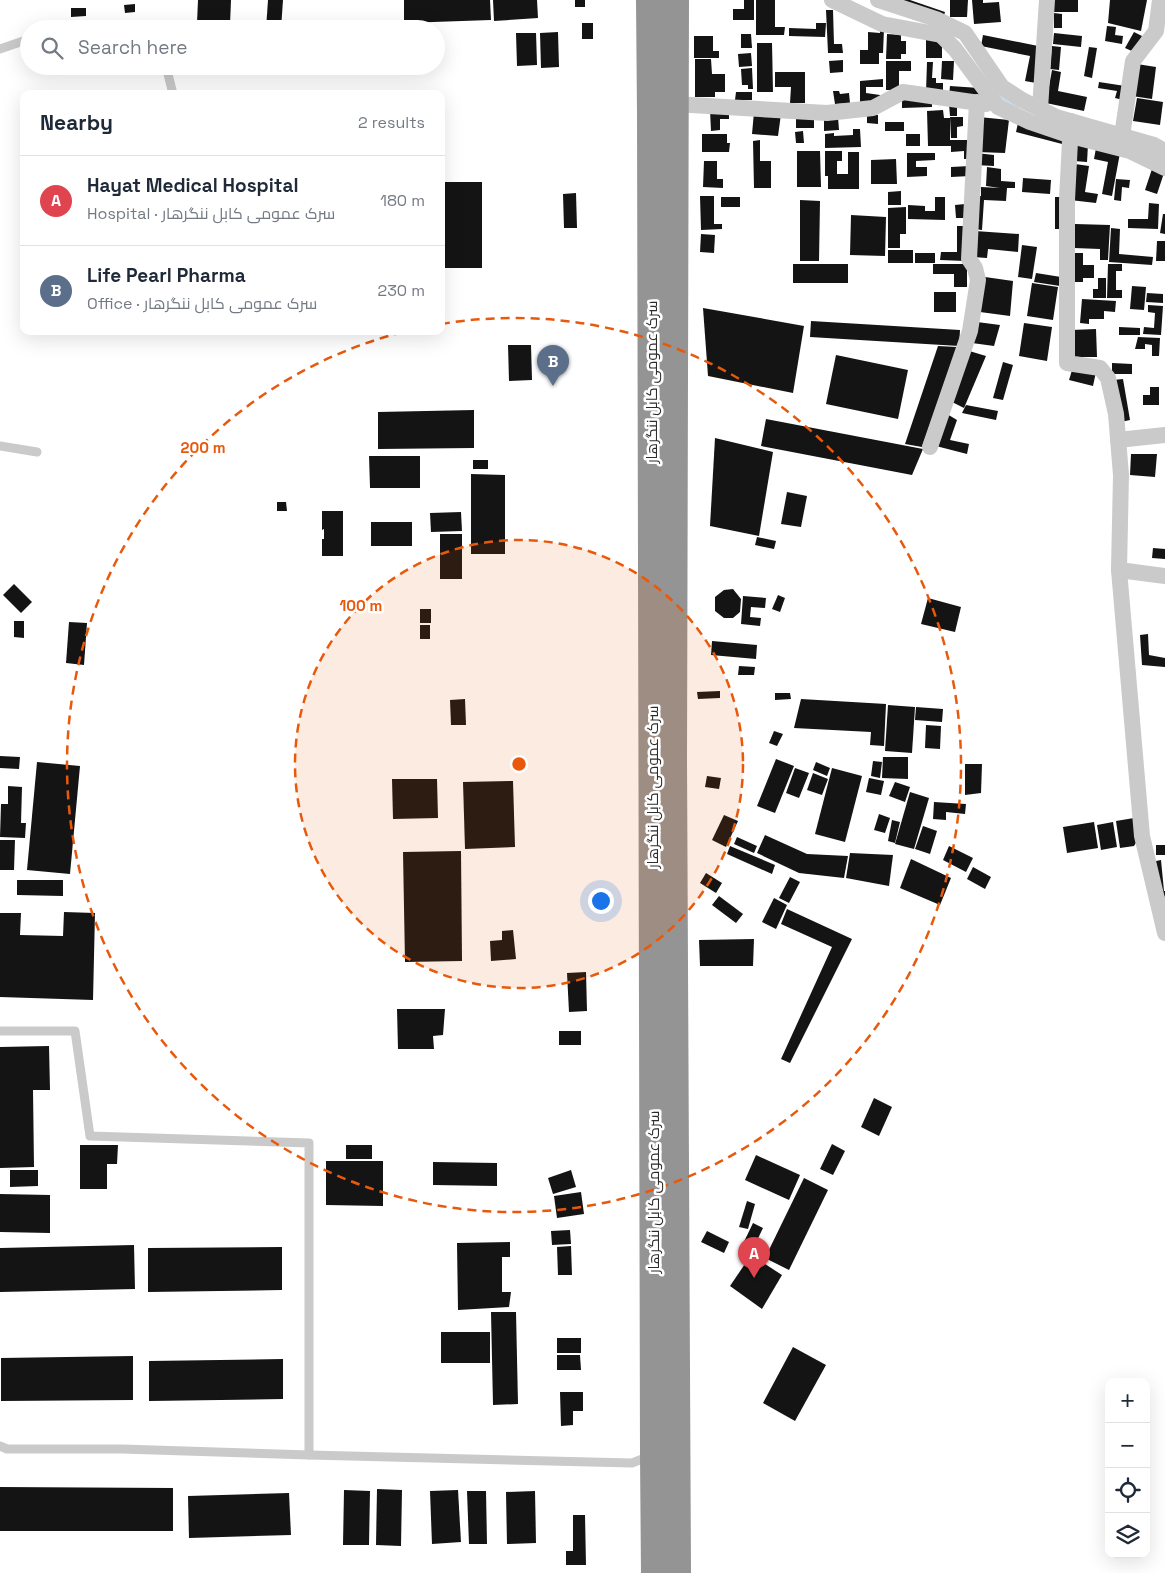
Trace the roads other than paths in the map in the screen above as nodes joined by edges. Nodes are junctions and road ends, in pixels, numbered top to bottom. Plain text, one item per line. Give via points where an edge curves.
1 (650, 0) edge
2 (675, 0) edge
3 (832, 0) edge
4 (878, 0) edge
5 (1048, 0) edge
6 (1160, 0) edge
7 (20, 42) edge
8 (0, 49) edge
9 (168, 75) edge
10 (171, 90) edge
11 (977, 102) junction
12 (674, 104) junction
13 (998, 107) junction
14 (1040, 109) junction
15 (1071, 128) junction
16 (1122, 136) junction
17 (1165, 151) edge
18 (1165, 168) edge
19 (662, 417) junction
20 (1165, 435) edge
21 (1118, 440) junction
22 (0, 446) edge
23 (930, 447) dead end
24 (37, 452) dead end
25 (1119, 570) junction
26 (1165, 576) edge
27 (1165, 933) edge
28 (0, 1032) edge
29 (661, 1443) junction
30 (0, 1446) edge
31 (309, 1455) junction
32 (655, 1573) edge
33 (677, 1573) edge

1 - 19 highway, سرک عمومی کابل ننگرهار
2 - 12 highway, سرک عمومی کابل ننگرهار
3 - 13 street via 882,24 941,35 955,48
4 - 14 street via 936,18 965,33 1002,86
5 - 14 street
6 - 16 street via 1156,31 1133,62
7 - 8 lane
9 - 10 lane
11 - 12 street via 903,92 873,108 828,113
11 - 13 street
11 - 23 street via 969,259 978,280 970,331
12 - 19 highway, سرک عمومی کابل ننگرهار
13 - 15 street via 1030,122
14 - 15 street
15 - 16 street
15 - 18 street
15 - 21 street via 1067,200 1067,363 1100,368 1108,378
16 - 17 street
19 - 29 highway, سرک عمومی کابل ننگرهار via 664,1164
20 - 21 street
21 - 25 street via 1121,474
22 - 24 lane
25 - 26 street
25 - 27 street via 1142,836
28 - 31 lane via 75,1031 90,1136 309,1143
29 - 31 lane via 632,1463
29 - 32 highway, سرک عمومی کابل ننگرهار
29 - 33 highway, سرک عمومی کابل ننگرهار
30 - 31 lane via 7,1449

